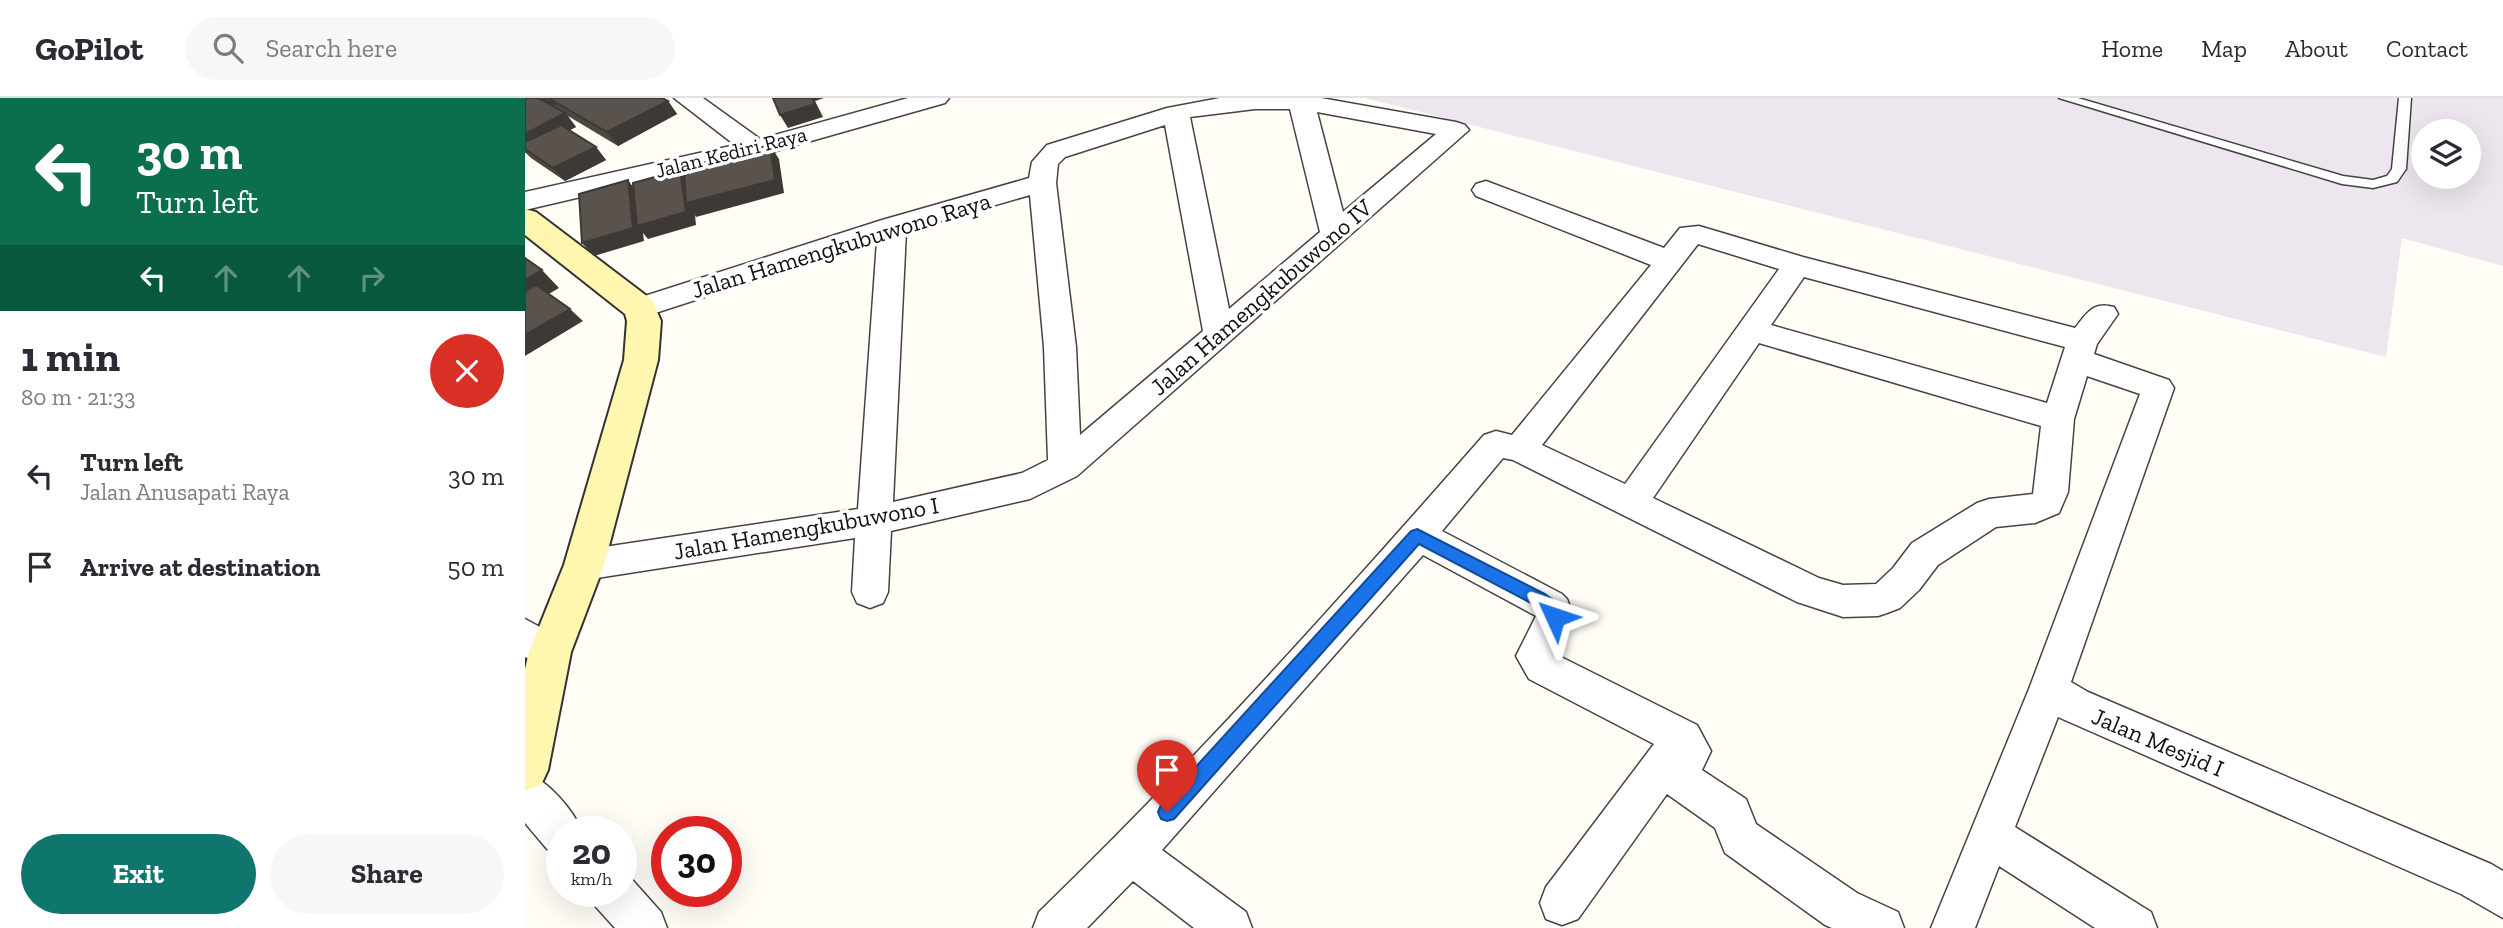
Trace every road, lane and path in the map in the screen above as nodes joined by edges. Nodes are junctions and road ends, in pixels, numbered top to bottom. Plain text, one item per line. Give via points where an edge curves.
1 (687, 98) edge
2 (936, 98) edge
3 (2065, 98) edge
4 (2405, 98) edge
5 (1301, 103) junction
6 (1176, 113) junction
7 (1454, 129) joint
8 (756, 148) junction
9 (1046, 169) junction
10 (1486, 190) dead end
11 (527, 207) edge
12 (892, 226) junction
13 (1333, 233) junction
14 (1669, 261) junction
15 (1797, 265) junction
16 (640, 307) junction
17 (2103, 314) dead end
18 (1750, 330) junction
19 (1219, 334) junction
20 (2079, 351) junction
21 (2057, 419) junction
22 (1508, 447) junction
23 (1065, 467) junction
24 (1630, 504) junction
25 (874, 522) junction
26 (1417, 535) junction
27 (585, 565) junction
28 (870, 592) dead end
29 (537, 644) edge
30 (2049, 689) junction
31 (531, 705) edge
32 (1683, 738) junction
33 (525, 770) edge
34 (525, 792) edge
35 (546, 816) edge
36 (1989, 835) junction
37 (1131, 853) junction
38 (2503, 896) edge
39 (1562, 903) dead end
40 (626, 907) edge
41 (645, 928) edge
42 (1055, 928) edge
43 (1230, 928) edge
44 (1882, 928) edge
45 (1953, 928) edge
46 (2135, 928) edge

1 - 8 street
2 - 8 street, Jalan Kediri Raya
3 - 4 lane via 2301,169 2373,184 2392,179 2399,169
5 - 6 street, Jalan Hamengkubuwono Raya via 1255,101
5 - 7 street, Jalan Hamengkubuwono Raya
5 - 13 street
6 - 9 street, Jalan Hamengkubuwono Raya via 1073,144
6 - 19 street
7 - 13 street, Jalan Hamengkubuwono IV
8 - 11 street, Jalan Kediri Raya
9 - 12 street, Jalan Hamengkubuwono Raya
9 - 23 street via 1061,347
10 - 14 street
11 - 16 street
12 - 16 street, Jalan Hamengkubuwono Raya
12 - 25 street
13 - 19 street, Jalan Hamengkubuwono IV
14 - 15 street via 1690,235 1699,235
14 - 22 street
15 - 18 street
15 - 20 street
16 - 27 street via 645,321 641,360
17 - 20 street
18 - 21 street
18 - 24 street
19 - 23 street, Jalan Hamengkubuwono IV
20 - 21 street
20 - 30 street via 2158,388
21 - 24 street via 2052,492 2047,503 2035,509 1989,513 1925,554 1906,579 1878,600 1843,601 1810,591
22 - 24 street
22 - 26 street
23 - 25 street, Jalan Hamengkubuwono I via 1030,485
25 - 27 street, Jalan Hamengkubuwono I
25 - 28 street
26 - 32 street via 1554,610 1555,617 1535,656 1543,667
26 - 37 street
27 - 29 street
29 - 31 street
30 - 36 street
30 - 38 street, Jalan Mesjid I via 2080,709 2476,879
31 - 33 street
32 - 39 street
32 - 44 street via 1691,751 1680,769 1682,781 1731,814 1740,838 1841,909
34 - 35 street
36 - 45 street
36 - 46 street
37 - 42 street
37 - 43 street
40 - 41 street

